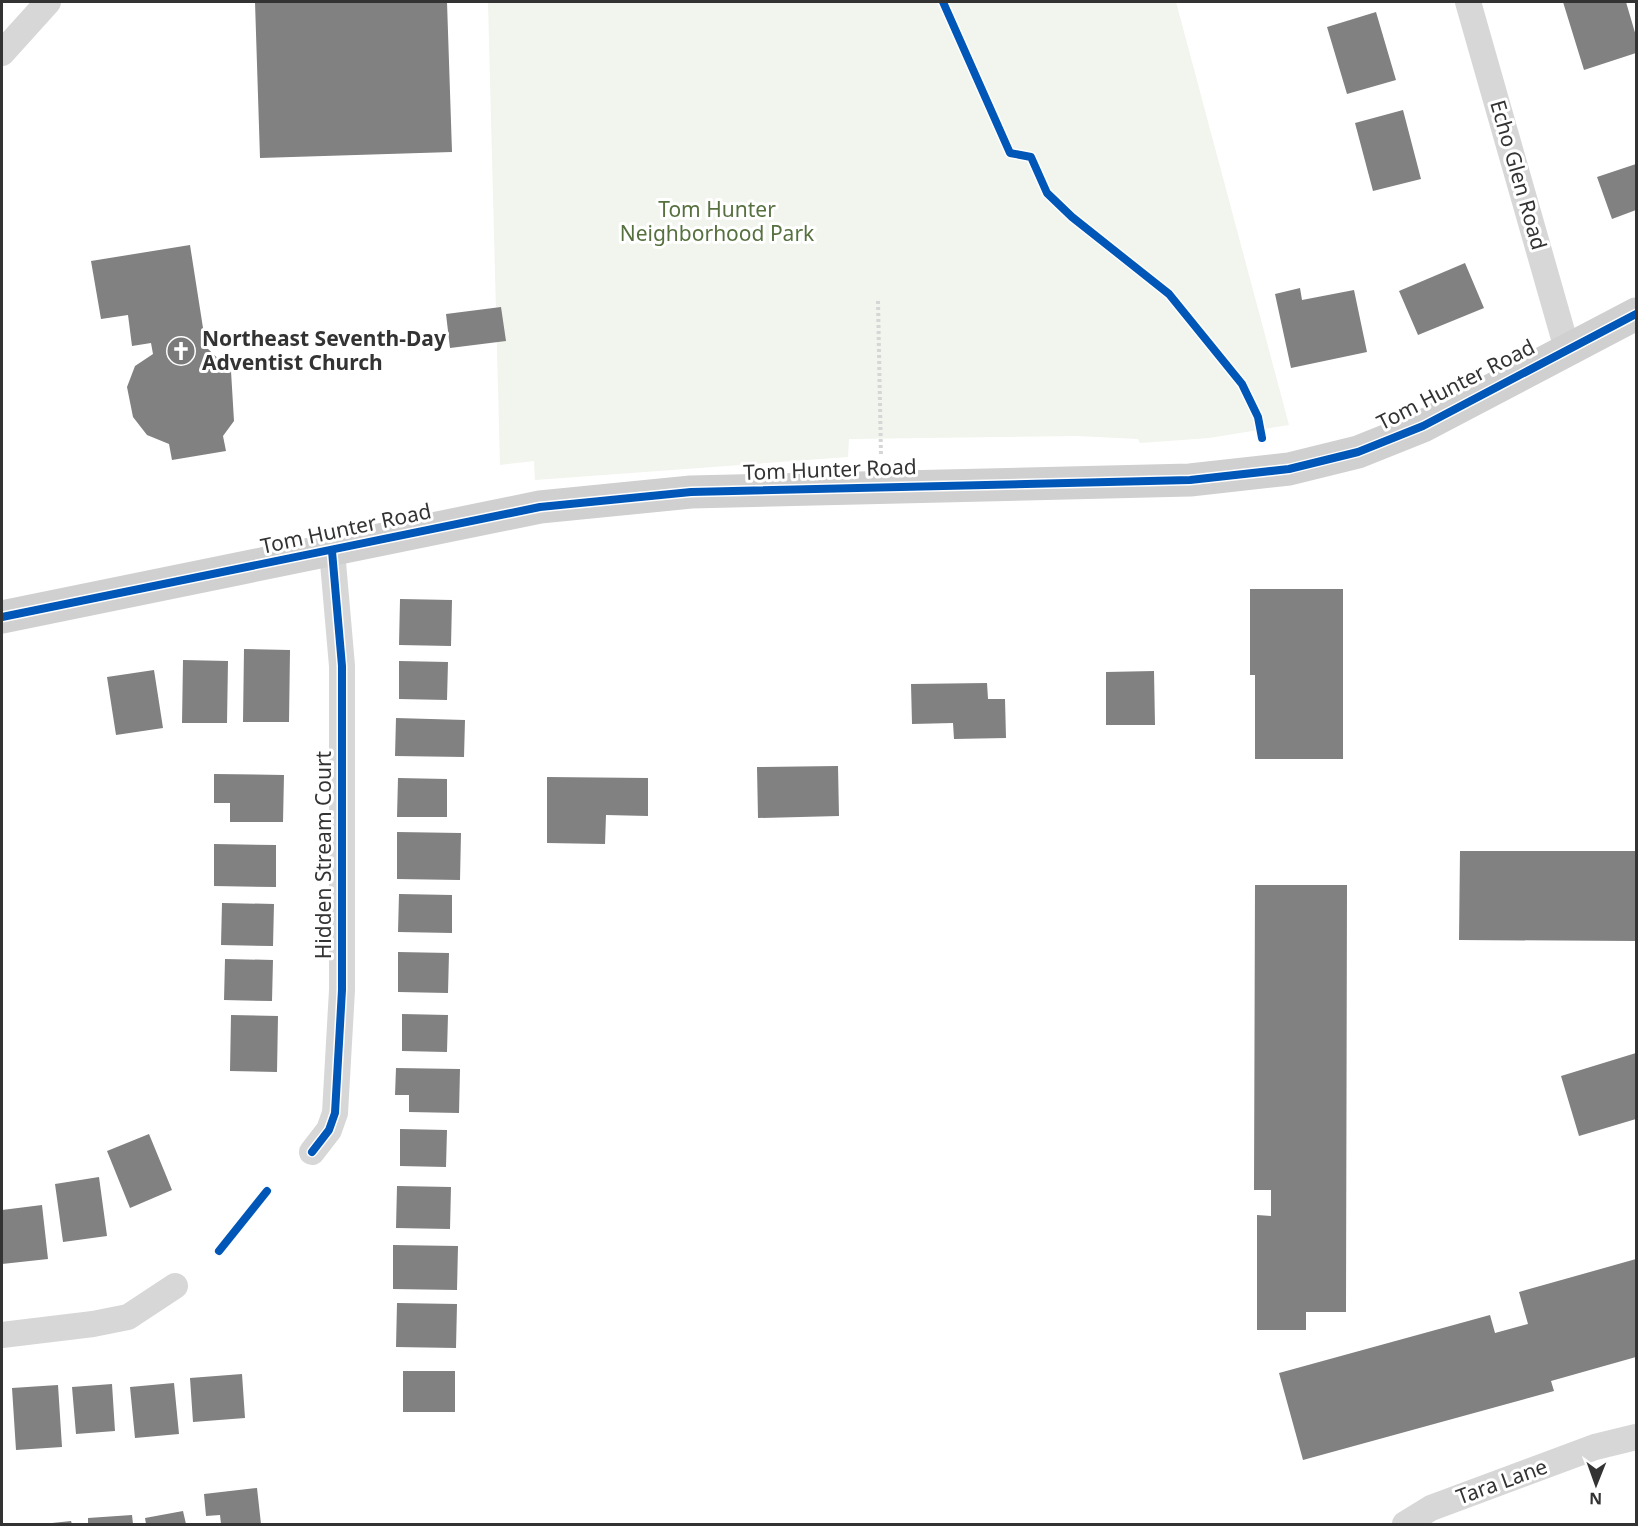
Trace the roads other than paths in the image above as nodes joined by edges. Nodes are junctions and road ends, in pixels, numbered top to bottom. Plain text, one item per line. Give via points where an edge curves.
1 (48, 2) edge
2 (1468, 2) edge
3 (2, 53) edge
4 (1636, 314) edge
5 (1567, 349) junction
6 (332, 551) junction
7 (2, 617) edge
8 (312, 1152) dead end
9 (175, 1286) dead end
10 (2, 1335) edge
11 (1636, 1437) edge
12 (1405, 1524) edge

1 - 3 street
2 - 5 street, Echo Glen Road
4 - 5 street, Tom Hunter Road
5 - 6 street, Tom Hunter Road via 1423,426 1358,452 1289,469 1190,480 691,492 540,507
6 - 7 street, Tom Hunter Road
6 - 8 street, Hidden Stream Court via 342,666 342,990 335,1113 329,1130
9 - 10 street via 128,1317
11 - 12 street, Tara Lane via 1595,1448 1431,1508

